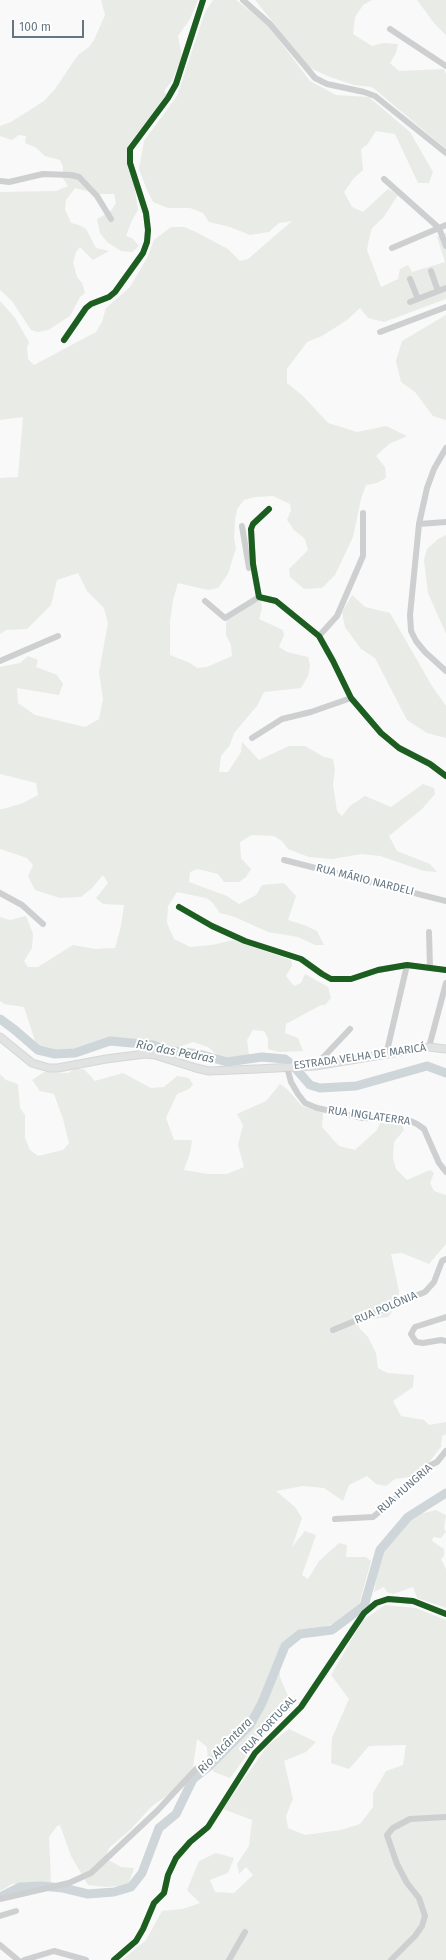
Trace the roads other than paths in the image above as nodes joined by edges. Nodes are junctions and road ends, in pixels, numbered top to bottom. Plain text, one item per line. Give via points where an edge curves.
1 (203, 0) edge
2 (243, 0) edge
3 (390, 29) dead end
4 (446, 66) edge
5 (446, 153) edge
6 (384, 179) dead end
7 (0, 181) edge
8 (112, 219) dead end
9 (446, 225) edge
10 (439, 228) junction
11 (446, 246) edge
12 (392, 248) dead end
13 (431, 271) dead end
14 (410, 279) dead end
15 (446, 288) edge
16 (438, 291) junction
17 (418, 299) junction
18 (410, 302) dead end
19 (446, 307) edge
20 (380, 332) dead end
21 (64, 340) dead end
22 (446, 448) edge
23 (269, 509) dead end
24 (363, 513) dead end
25 (446, 522) edge
26 (419, 524) junction
27 (242, 526) dead end
28 (257, 598) junction
29 (205, 601) dead end
30 (58, 636) dead end
31 (319, 636) junction
32 (0, 661) edge
33 (446, 671) edge
34 (351, 698) junction
35 (252, 738) dead end
36 (446, 776) edge
37 (284, 860) dead end
38 (0, 893) edge
39 (446, 900) edge
40 (179, 907) dead end
41 (43, 924) dead end
42 (429, 932) dead end
43 (407, 965) junction
44 (430, 968) junction
45 (446, 970) edge
46 (446, 983) edge
47 (350, 1029) dead end
48 (0, 1037) edge
49 (429, 1047) junction
50 (446, 1049) edge
51 (386, 1055) junction
52 (315, 1066) junction
53 (287, 1067) junction
54 (446, 1172) edge
55 (446, 1259) edge
56 (446, 1317) edge
57 (333, 1330) dead end
58 (446, 1341) edge
59 (446, 1451) edge
60 (335, 1519) dead end
61 (446, 1614) edge
62 (196, 1769) dead end
63 (446, 1817) edge
64 (0, 1899) edge
65 (16, 1911) dead end
66 (0, 1916) edge
67 (245, 1932) dead end
68 (0, 1945) edge
69 (18, 1960) edge
70 (24, 1960) edge
71 (86, 1960) edge
72 (114, 1960) edge
73 (229, 1960) edge
74 (391, 1960) edge

1 - 21 street via 176,84 130,149 130,163 146,213 148,230 143,253 115,292 86,308
2 - 5 street via 270,24 315,78 327,84 375,96
3 - 4 street
6 - 10 street
7 - 8 street via 9,182 43,174 79,177 90,186
9 - 10 street
10 - 11 street
10 - 12 street
13 - 16 street
14 - 17 street
15 - 16 street
16 - 17 street
17 - 18 street
19 - 20 street
22 - 26 street via 434,468
23 - 28 street via 251,529
24 - 31 street via 363,556 338,616
25 - 26 street
26 - 33 street via 410,615 411,630 425,652
27 - 28 street
28 - 29 street via 225,618
28 - 31 street via 276,601
30 - 32 street
31 - 34 street
34 - 35 street via 282,719
34 - 36 street via 366,718 391,742
37 - 39 street, RUA MÁRIO NARDELI
38 - 41 street via 22,905
40 - 43 street via 245,941 301,959 331,979 351,979 378,970
42 - 44 street
43 - 44 street
43 - 51 street
44 - 45 street
46 - 49 street
47 - 52 street
48 - 53 main road, ESTRADA VELHA DE MARICÁ via 32,1063 48,1068 145,1054 209,1071
49 - 50 main road, ESTRADA VELHA DE MARICÁ
49 - 51 main road, ESTRADA VELHA DE MARICÁ
51 - 52 main road, ESTRADA VELHA DE MARICÁ
52 - 53 main road, ESTRADA VELHA DE MARICÁ
53 - 54 street, RUA INGLATERRA via 298,1094 306,1103 317,1108 362,1118 406,1119 417,1124 424,1129
55 - 57 street, RUA POLÔNIA via 442,1261 434,1282 425,1292
56 - 58 street via 415,1326 411,1334 416,1342
59 - 60 street, RUA HUNGRIA via 437,1462 427,1467 374,1517
61 - 72 street, RUA PORTUGAL via 413,1601 388,1599 376,1603 364,1613 301,1707 255,1753 208,1827 176,1858 168,1875 164,1893 154,1904 136,1941
62 - 64 street via 157,1811 91,1873 69,1882
63 - 74 street via 410,1819 393,1828 387,1835 397,1864 419,1898 425,1916 415,1936
65 - 66 street
67 - 73 street
68 - 69 street
70 - 71 street via 54,1951

